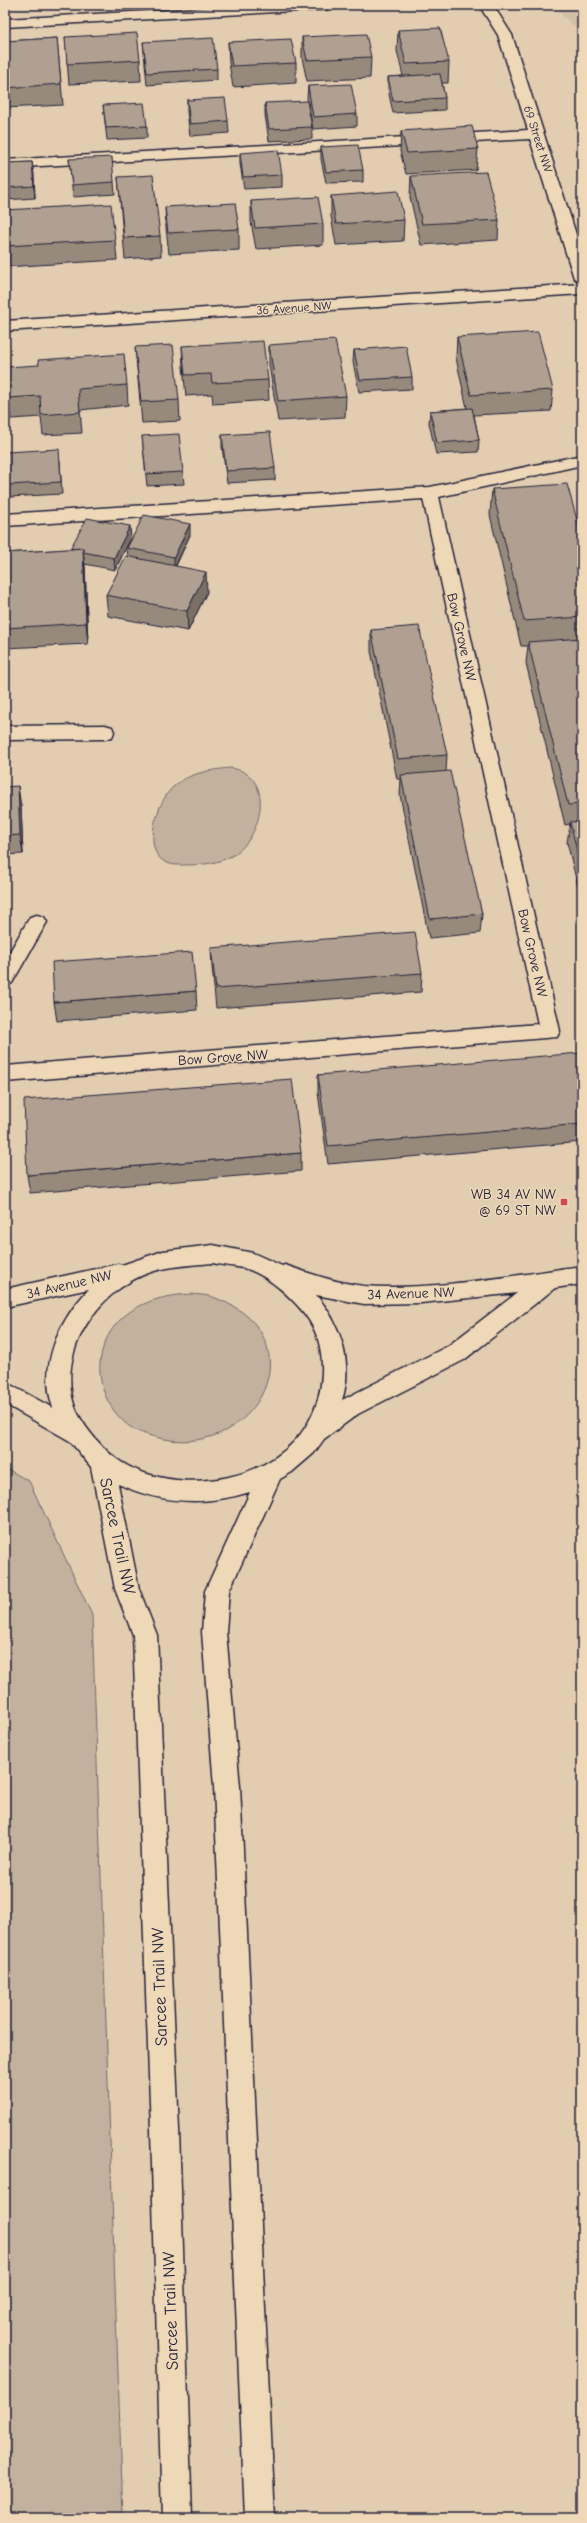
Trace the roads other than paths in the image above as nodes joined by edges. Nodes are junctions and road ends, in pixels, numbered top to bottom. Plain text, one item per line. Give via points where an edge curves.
1 (333, 5) edge
2 (486, 5) edge
3 (5, 23) edge
4 (537, 134) junction
5 (5, 164) edge
6 (582, 278) edge
7 (582, 289) edge
8 (5, 326) edge
9 (582, 460) edge
10 (430, 493) junction
11 (5, 520) edge
12 (105, 732) dead end
13 (5, 734) edge
14 (37, 922) dead end
15 (5, 978) edge
16 (5, 1074) edge
17 (253, 1262) junction
18 (132, 1270) junction
19 (582, 1275) edge
20 (548, 1281) junction
21 (5, 1298) edge
22 (5, 1392) edge
23 (76, 1433) junction
24 (304, 1449) junction
25 (102, 1462) junction
26 (270, 1475) junction
27 (177, 2518) edge
28 (260, 2518) edge

1 - 3 street
2 - 4 street, 69 Street NW via 505,35
4 - 5 street
4 - 6 street, 69 Street NW
7 - 8 street, 36 Avenue NW
9 - 10 street
10 - 11 street
10 - 16 street, Bow Grove NW via 550,1031
12 - 13 street
14 - 15 street
17 - 18 street via 213,1254 172,1257
17 - 20 street, 34 Avenue NW via 317,1286 364,1295 421,1294
17 - 24 street via 289,1281 316,1309 332,1342 336,1379 327,1416
18 - 21 street, 34 Avenue NW
18 - 23 street via 99,1292 74,1323 61,1359 61,1397
19 - 20 street, 34 Avenue NW
20 - 24 street, 34 Avenue NW via 442,1361 370,1394 333,1419
22 - 23 street
23 - 25 street
24 - 26 street
25 - 26 street via 140,1484 183,1493 228,1490
25 - 27 street, Sarcee Trail NW via 127,1589 145,1635 165,2130
26 - 28 street via 218,1591 214,1632 226,1788

